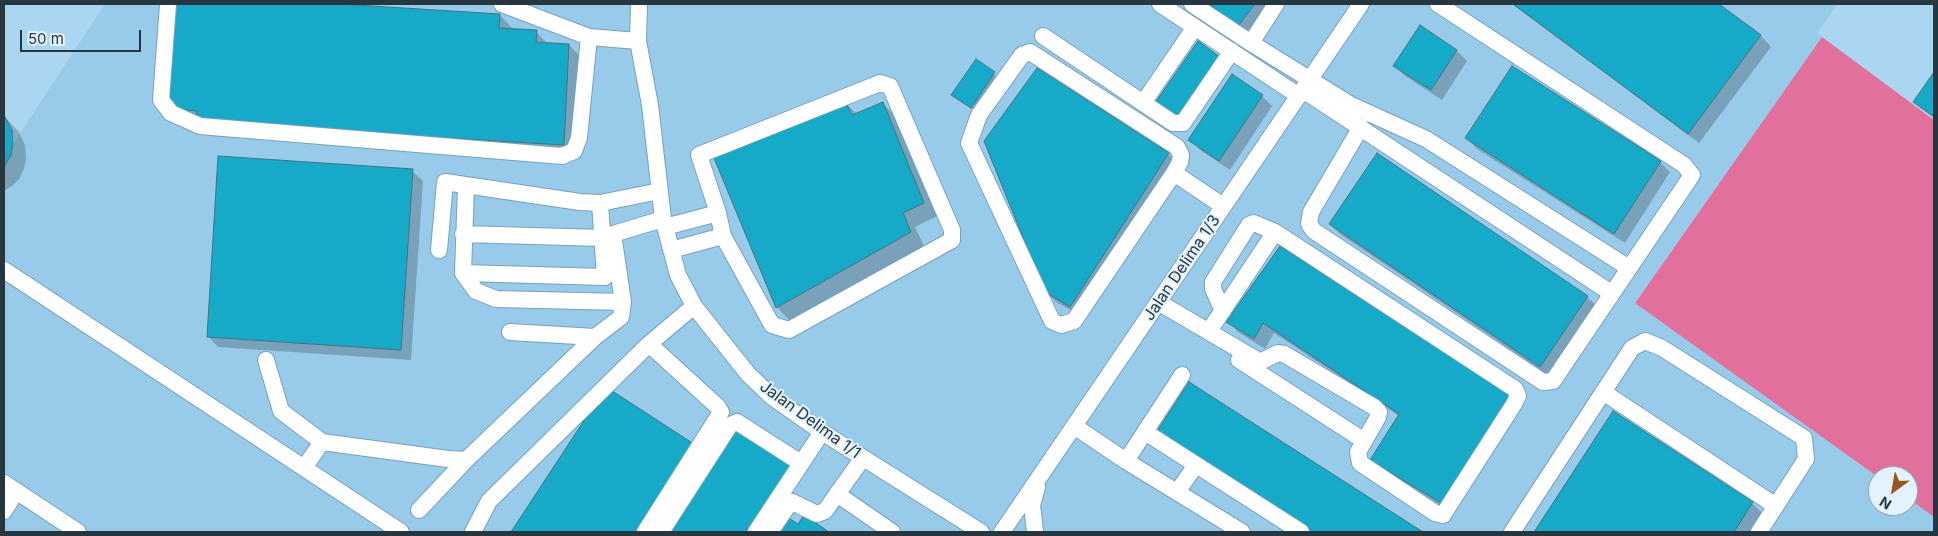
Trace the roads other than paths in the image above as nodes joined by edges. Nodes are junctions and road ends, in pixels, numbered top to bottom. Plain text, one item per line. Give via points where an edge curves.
1 (168, 4) edge
2 (502, 4) edge
3 (635, 4) edge
4 (1160, 4) edge
5 (1192, 4) edge
6 (1276, 4) edge
7 (1361, 4) edge
8 (1438, 4) edge
9 (1195, 27) junction
10 (1043, 36) dead end
11 (589, 37) junction
12 (638, 41) junction
13 (1251, 43) junction
14 (1232, 51) junction
15 (1304, 89) junction
16 (1144, 103) junction
17 (1360, 127) junction
18 (1174, 173) junction
19 (466, 185) junction
20 (660, 191) junction
21 (600, 203) junction
22 (1224, 206) junction
23 (718, 213) junction
24 (664, 223) junction
25 (1275, 232) junction
26 (463, 234) junction
27 (723, 236) junction
28 (602, 238) junction
29 (439, 250) dead end
30 (672, 250) junction
31 (1629, 268) junction
32 (4, 270) edge
33 (463, 273) junction
34 (1611, 293) junction
35 (623, 302) junction
36 (1157, 304) junction
37 (694, 306) junction
38 (1223, 311) junction
39 (1209, 331) junction
40 (510, 332) dead end
41 (595, 337) junction
42 (649, 344) junction
43 (266, 360) dead end
44 (1182, 375) dead end
45 (1603, 392) junction
46 (1074, 426) junction
47 (822, 432) junction
48 (1145, 432) junction
49 (1363, 440) junction
50 (322, 442) junction
51 (863, 458) junction
52 (466, 460) junction
53 (1126, 461) junction
54 (801, 463) junction
55 (1196, 465) junction
56 (304, 468) junction
57 (1039, 478) junction
58 (10, 488) edge
59 (1177, 492) junction
60 (837, 494) junction
61 (1776, 506) junction
62 (420, 510) dead end
63 (4, 511) edge
64 (78, 532) edge
65 (401, 532) edge
66 (472, 532) edge
67 (645, 532) edge
68 (661, 532) edge
69 (756, 532) edge
70 (770, 532) edge
71 (892, 532) edge
72 (981, 532) edge
73 (1002, 532) edge
74 (1036, 532) edge
75 (1242, 532) edge
76 (1301, 532) edge
77 (1512, 532) edge
78 (1759, 532) edge

1 - 11 street via 161,100 171,113 200,126 562,156 574,151 579,138
2 - 11 street
3 - 12 street, Jalan Delima 1/1
4 - 9 street
5 - 13 street
6 - 13 street
7 - 15 street, Jalan Delima 1/3
8 - 31 street via 1684,165 1692,175
9 - 14 street
9 - 16 street
10 - 16 street
11 - 12 street
12 - 20 street, Jalan Delima 1/1 via 650,105
13 - 15 street
14 - 15 street
14 - 16 street via 1184,123 1173,123
15 - 17 street
15 - 22 street, Jalan Delima 1/3
15 - 31 street via 1351,105 1426,139
17 - 34 street
17 - 34 street via 1311,212 1308,224 1314,231 1543,382 1553,381
18 - 18 street via 1181,155 1177,147 1030,52 1022,55 979,115 969,143 1052,321 1061,325 1074,321
18 - 22 street
19 - 21 street
19 - 26 street
19 - 29 street via 445,182
20 - 21 street
20 - 24 street, Jalan Delima 1/1
21 - 28 street
22 - 36 street, Jalan Delima 1/3
23 - 24 street
23 - 27 street
23 - 27 street via 699,154 880,84 890,86 952,230 952,240 789,330 772,325
24 - 30 street, Jalan Delima 1/1
24 - 35 street via 613,234
25 - 38 street
25 - 38 street via 1254,223 1249,226 1213,282
25 - 49 street via 1515,389 1518,396 1443,515 1435,513 1360,463 1358,452
26 - 28 street
26 - 33 street
27 - 30 street
28 - 33 street via 605,277
30 - 37 street, Jalan Delima 1/1 via 678,275
31 - 34 street
32 - 56 street
33 - 35 street via 476,291 496,299
35 - 41 street via 621,318
36 - 39 street
36 - 46 street, Jalan Delima 1/3
36 - 49 street
37 - 42 street
37 - 47 street, Jalan Delima 1/1 via 748,374 772,396
38 - 39 street
39 - 49 street via 1257,360 1284,354 1374,407 1379,412 1378,417
40 - 41 street
41 - 52 street
42 - 66 street via 489,501
42 - 67 street via 722,412
43 - 50 street via 281,411
44 - 48 street
45 - 61 street
45 - 61 street via 1632,348 1645,341 1662,348 1804,438 1806,459
45 - 77 street
46 - 53 street
46 - 57 street, Jalan Delima 1/3
47 - 51 street, Jalan Delima 1/1
47 - 54 street
48 - 53 street
48 - 55 street
50 - 52 street
50 - 56 street
51 - 60 street
51 - 72 street, Jalan Delima 1/1
52 - 62 street
53 - 59 street
54 - 68 street via 737,422 730,425
54 - 69 street
55 - 59 street
55 - 76 street
56 - 65 street
57 - 73 street, Jalan Delima 1/3
57 - 74 street via 1032,505
58 - 63 street
58 - 64 street
59 - 75 street
60 - 70 street via 825,511 817,514 792,502
60 - 71 street
61 - 78 street

